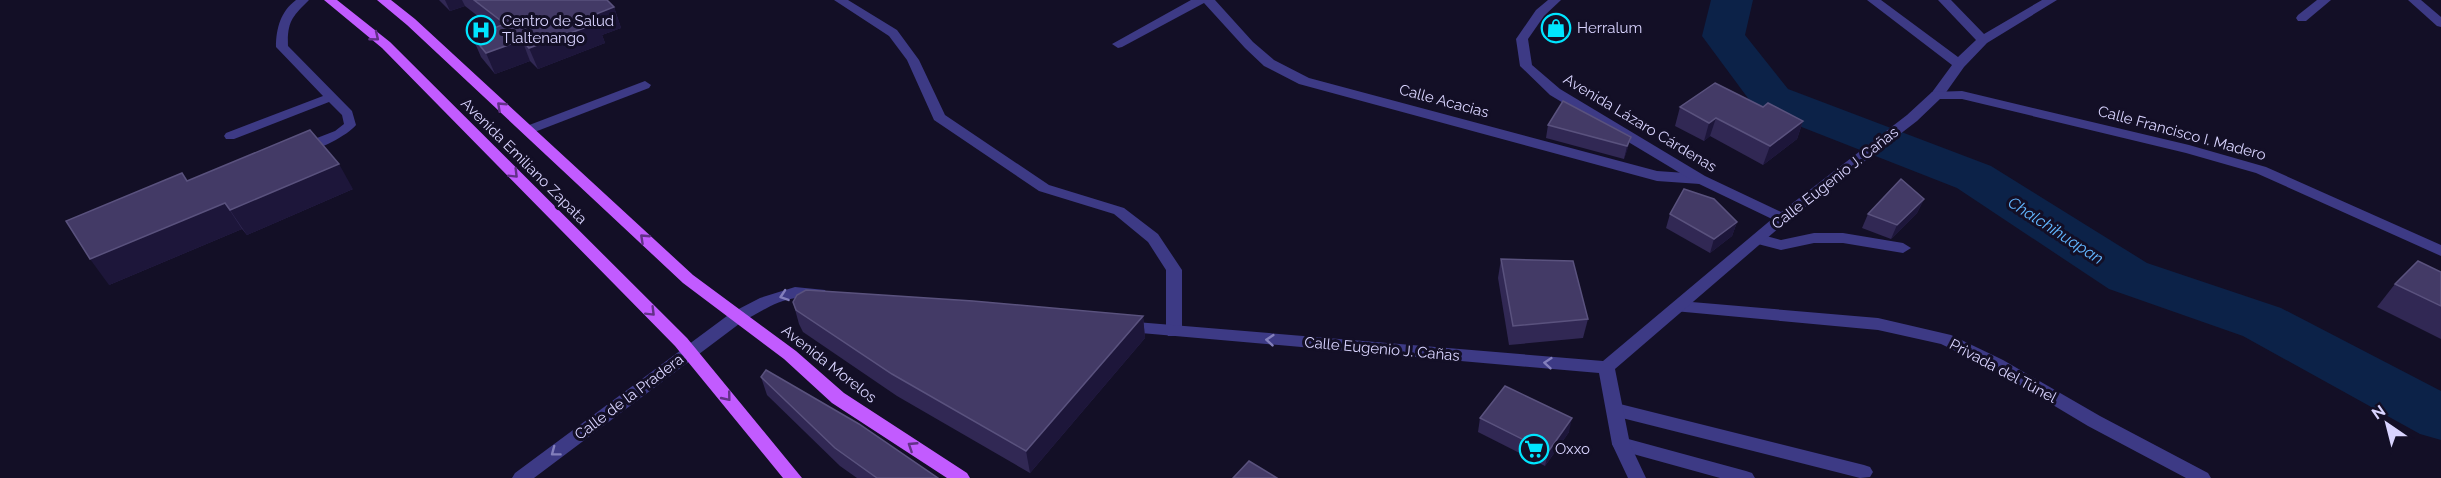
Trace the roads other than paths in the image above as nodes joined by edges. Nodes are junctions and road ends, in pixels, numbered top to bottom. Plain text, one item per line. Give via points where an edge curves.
1 (304, 0) edge
2 (330, 0) edge
3 (383, 0) edge
4 (840, 0) edge
5 (1200, 0) edge
6 (1208, 0) edge
7 (1555, 0) edge
8 (1873, 0) edge
9 (1944, 0) edge
10 (2050, 0) edge
11 (2325, 0) edge
12 (2414, 0) edge
13 (2302, 18) dead end
14 (2441, 23) edge
15 (1983, 40) junction
16 (1118, 44) dead end
17 (1959, 64) junction
18 (645, 85) dead end
19 (1937, 95) junction
20 (331, 97) junction
21 (528, 130) junction
22 (230, 136) dead end
23 (296, 151) edge
24 (1700, 179) junction
25 (1782, 218) junction
26 (1759, 239) junction
27 (1903, 248) dead end
28 (2441, 251) edge
29 (831, 296) edge
30 (1680, 307) junction
31 (737, 317) junction
32 (1103, 324) edge
33 (1174, 332) junction
34 (689, 352) junction
35 (1606, 368) junction
36 (1616, 410) junction
37 (1621, 444) junction
38 (1864, 472) dead end
39 (521, 478) edge
40 (793, 478) edge
41 (961, 478) edge
42 (1637, 478) edge
43 (1746, 478) edge
44 (2202, 478) edge

1 - 20 lane via 295,6 281,29 282,47
2 -> 34 main road, Avenida Emiliano Zapata via 386,45
21 -> 3 main road, Avenida Emiliano Zapata
4 - 33 street via 893,33 913,60 939,117 1044,188 1119,211 1153,238 1174,270
5 - 16 street
6 - 24 street, Calle Acacias via 1269,63 1304,81 1657,176
7 - 24 street, Avenida Lázaro Cárdenas via 1540,13 1522,39 1526,66 1555,93
8 - 17 street
9 - 15 street
10 - 15 street, Calle Eugenio J. Cañas
11 - 13 street
12 - 14 street
15 - 17 street, Calle Eugenio J. Cañas
17 - 19 street, Calle Eugenio J. Cañas
18 - 21 lane
19 - 25 street, Calle Eugenio J. Cañas
19 - 28 street, Calle Francisco I. Madero via 1962,95 2261,170
20 - 22 lane
20 - 23 lane via 348,114 350,125 339,134
31 -> 21 main road, Avenida Emiliano Zapata via 688,279
24 - 25 street, Avenida Lázaro Cárdenas
25 - 26 street, Calle Eugenio J. Cañas
26 - 27 street via 1781,245 1814,238 1843,238
26 - 30 street, Calle Eugenio J. Cañas
29 -> 31 street via 795,292
30 - 35 street, Calle Eugenio J. Cañas
30 - 44 street, Privada del Túnel via 1878,324 1945,339
31 - 34 street, Calle de la Pradera
41 -> 31 main road, Avenida Morelos via 838,398 790,355
32 - 33 street, Calle Eugenio J. Cañas
35 -> 33 street, Calle Eugenio J. Cañas
34 -> 39 street, Calle de la Pradera
34 -> 40 main road, Avenida Emiliano Zapata
35 - 36 street
36 - 37 street
36 - 38 street
37 - 42 street
37 - 43 street

